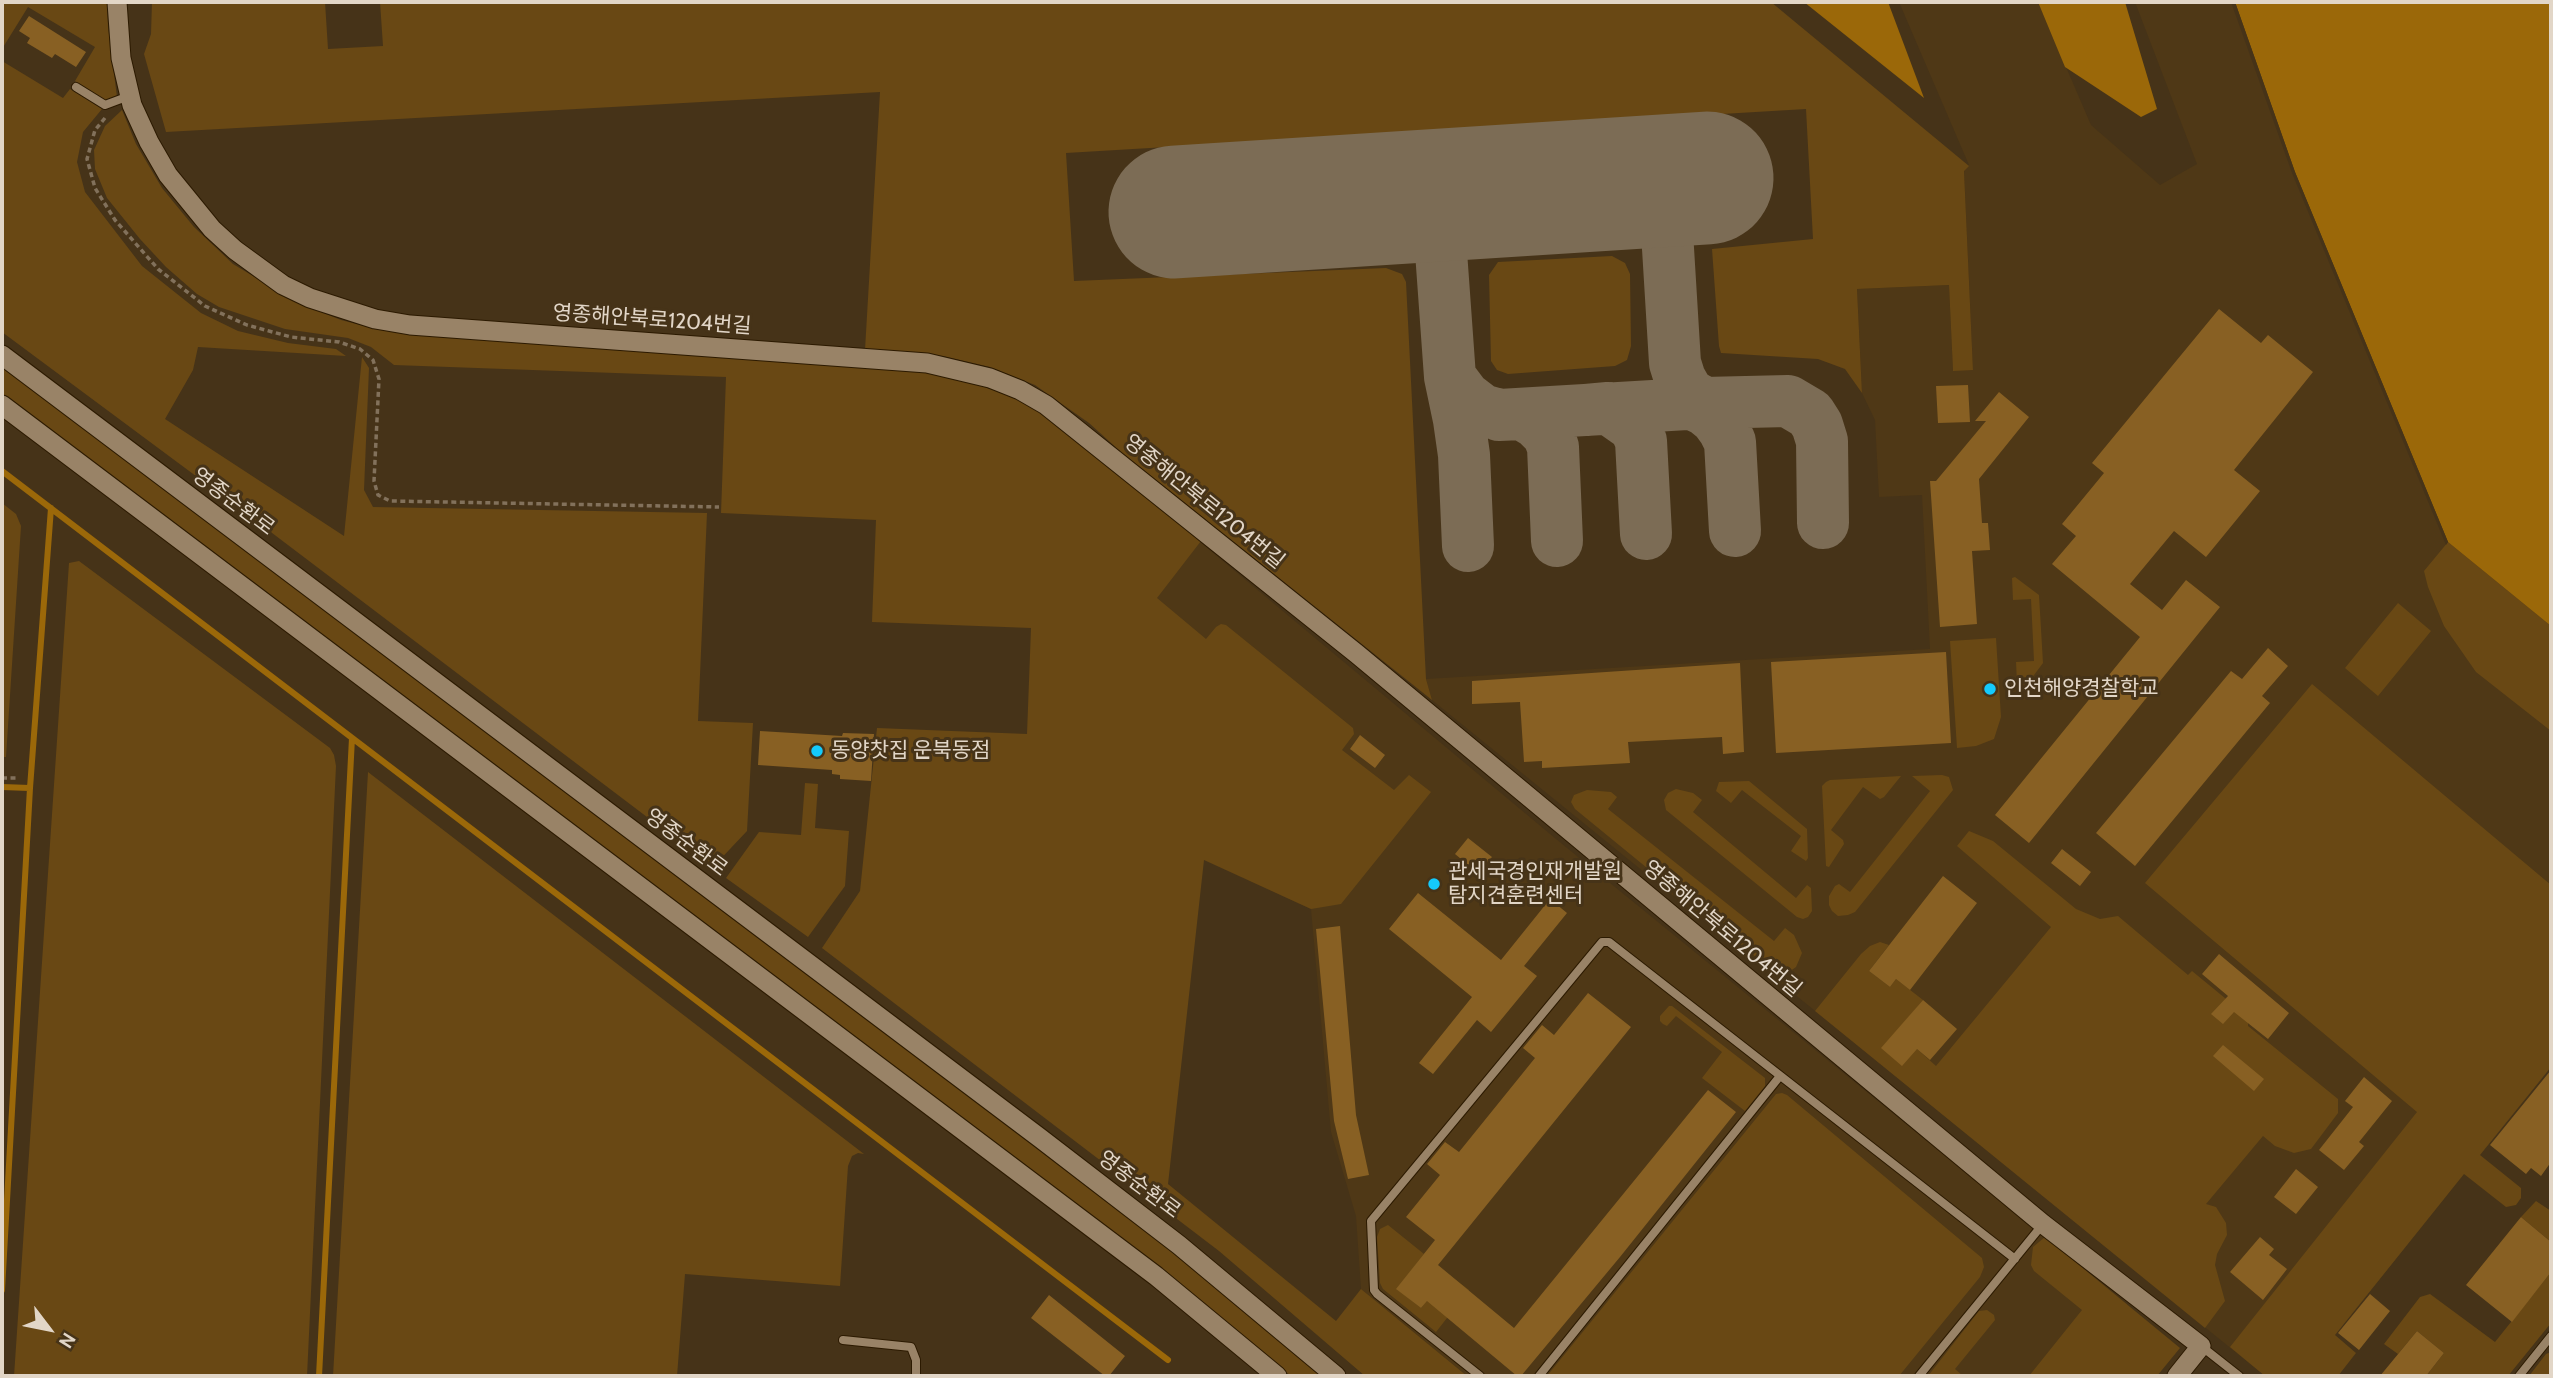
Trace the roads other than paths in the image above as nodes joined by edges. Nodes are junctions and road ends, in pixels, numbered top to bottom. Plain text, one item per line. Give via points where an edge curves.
1 (117, 2) edge
2 (76, 87) dead end
3 (130, 96) junction
4 (2, 355) edge
5 (2, 405) edge
6 (1780, 1076) junction
7 (2043, 1224) junction
8 (2015, 1259) junction
9 (2551, 1338) edge
10 (844, 1340) dead end
11 (2201, 1346) junction
12 (916, 1376) edge
13 (1277, 1376) edge
14 (1336, 1376) edge
15 (1480, 1376) edge
16 (1539, 1376) edge
17 (1919, 1376) edge
18 (2177, 1376) edge
19 (2239, 1376) edge
20 (2519, 1376) edge

1 - 3 main road, 영종해안북로1204번길 via 121,58
2 - 3 lane via 105,105
3 - 7 main road, 영종해안북로1204번길 via 168,175 212,229 283,285 342,310 410,325 927,363 990,378 1046,405 1357,654
4 - 14 main road, 영종순환로 via 1040,1138 1179,1245
5 - 13 main road via 1145,1268
6 - 8 lane
6 - 15 lane via 1609,942 1597,946 1371,1221 1374,1290
6 - 16 lane
7 - 8 lane
7 - 11 main road, 영종해안북로1204번길
8 - 17 lane
9 - 20 lane
10 - 12 lane via 911,1347
11 - 18 main road
11 - 19 lane

